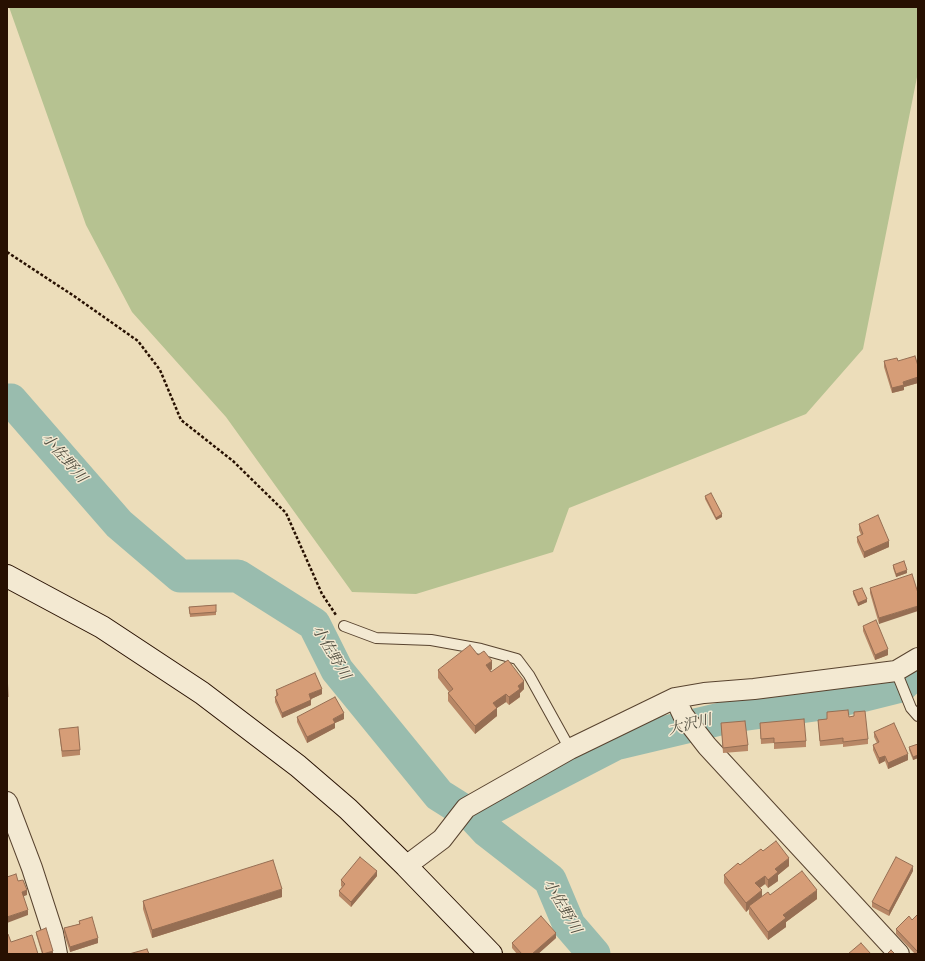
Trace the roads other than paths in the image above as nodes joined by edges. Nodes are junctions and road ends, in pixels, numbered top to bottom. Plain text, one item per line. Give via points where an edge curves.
1 (7, 576) edge
2 (344, 626) road end
3 (918, 658) edge
4 (896, 670) junction
5 (679, 707) junction
6 (918, 716) edge
7 (570, 749) junction
8 (7, 802) edge
9 (406, 866) junction
10 (57, 954) edge
11 (491, 954) edge
12 (899, 954) edge

1 - 9 street via 102,627 202,693 298,766 348,809
2 - 7 lane via 376,638 431,640 517,659 530,675
3 - 4 street
4 - 5 street via 704,693
4 - 6 lane
5 - 7 street
5 - 12 street via 707,746
7 - 9 street via 466,808 442,839
8 - 10 street via 32,868
9 - 11 street

